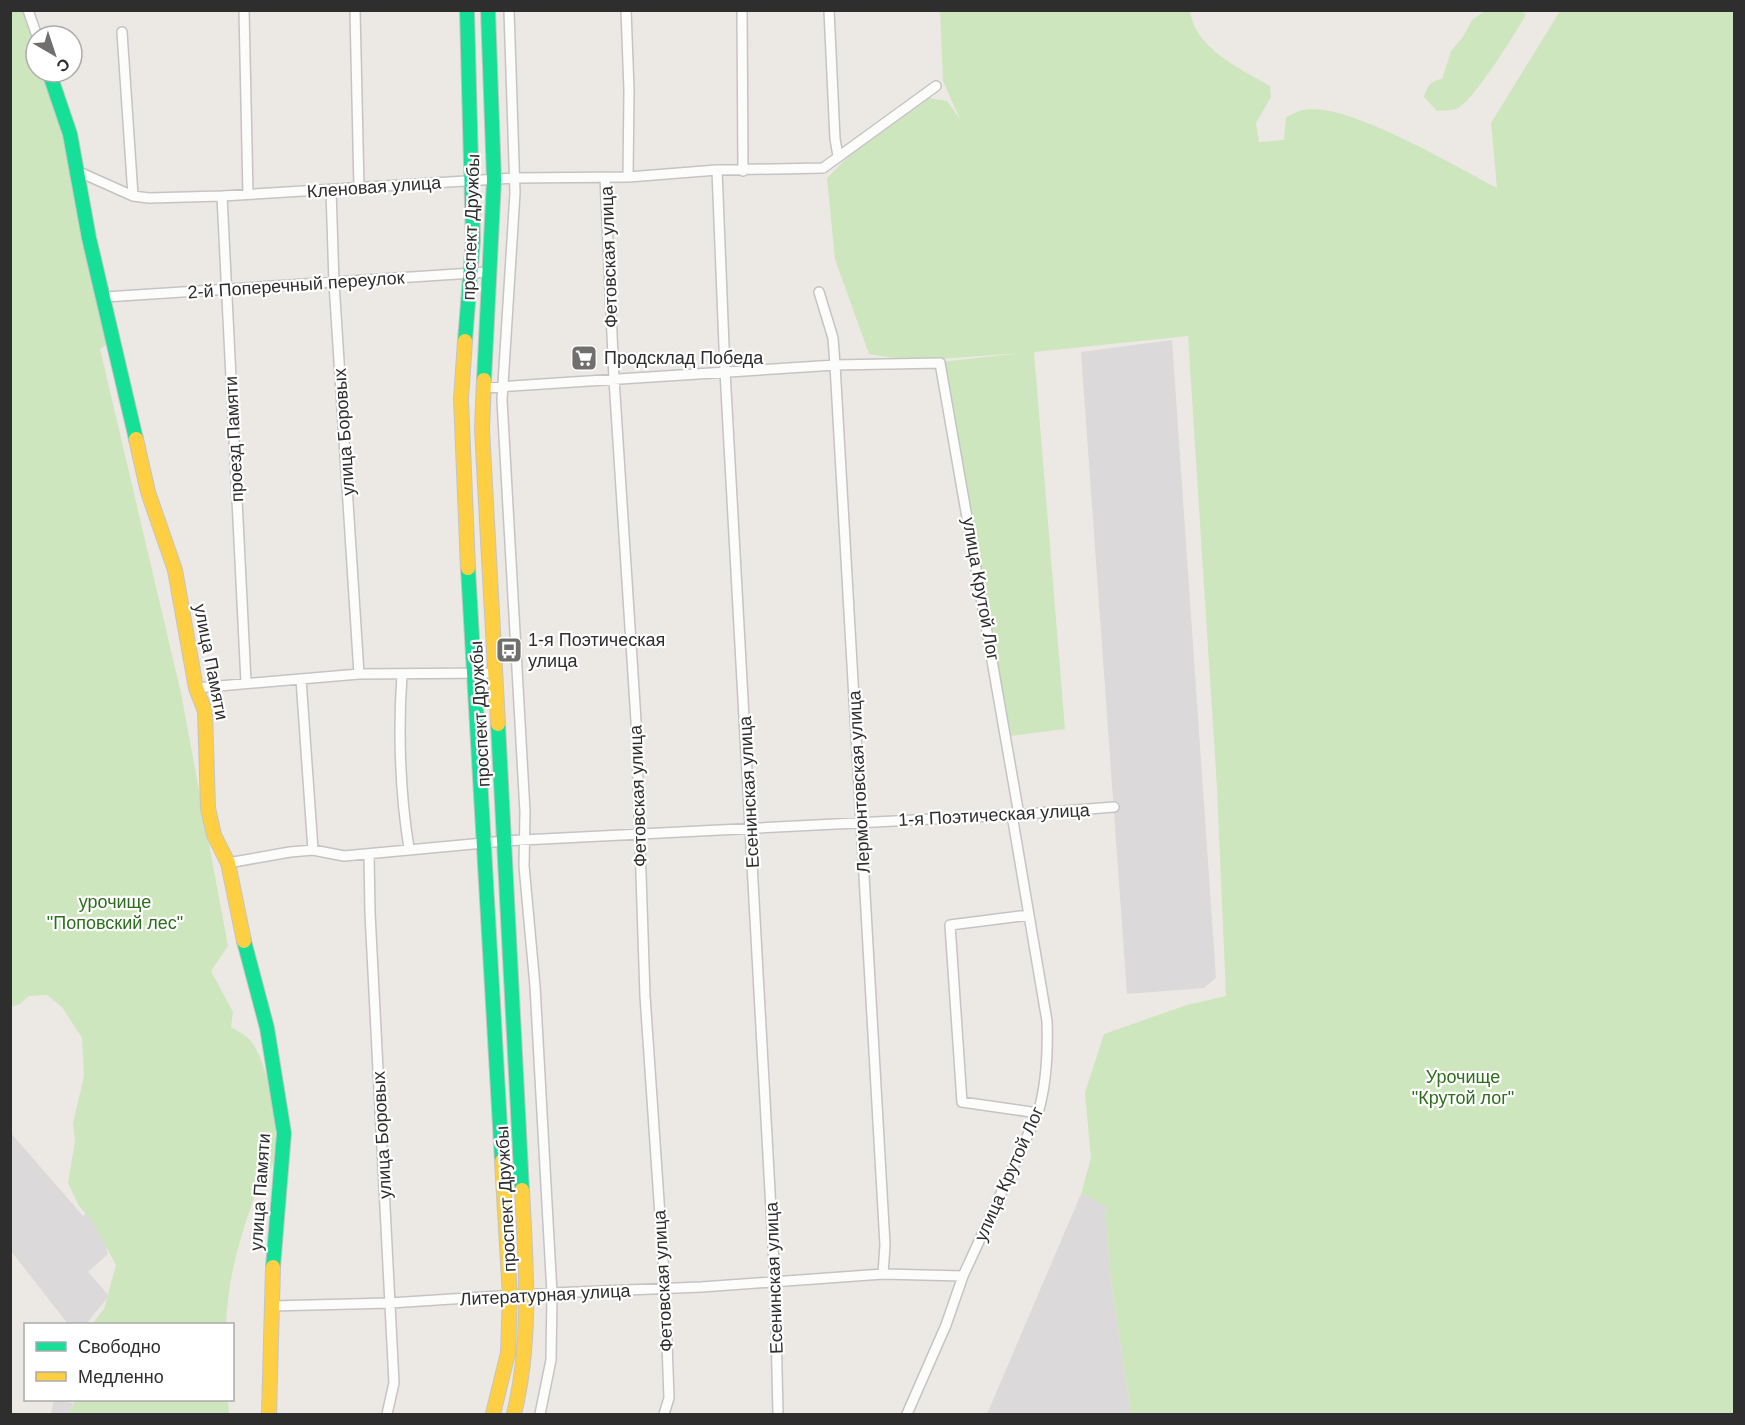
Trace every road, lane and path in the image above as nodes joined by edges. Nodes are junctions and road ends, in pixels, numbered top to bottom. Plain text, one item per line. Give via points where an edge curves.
1 (244, 10) edge
2 (354, 10) edge
3 (467, 10) edge
4 (488, 10) edge
5 (509, 10) edge
6 (626, 10) edge
7 (742, 10) edge
8 (829, 10) edge
9 (122, 32) dead end
10 (53, 84) edge
11 (936, 86) dead end
12 (838, 156) junction
13 (77, 171) junction
14 (717, 171) junction
15 (743, 171) junction
16 (605, 177) junction
17 (628, 177) junction
18 (515, 178) junction
19 (494, 180) junction
20 (473, 182) junction
21 (359, 188) junction
22 (331, 190) junction
23 (248, 194) junction
24 (133, 196) junction
25 (222, 196) junction
26 (488, 272) junction
27 (471, 273) junction
28 (334, 283) junction
29 (226, 291) junction
30 (819, 292) dead end
31 (105, 297) junction
32 (835, 364) junction
33 (725, 370) junction
34 (614, 379) junction
35 (503, 387) junction
36 (482, 388) junction
37 (474, 673) junction
38 (496, 673) junction
39 (359, 674) junction
40 (402, 675) junction
41 (301, 679) junction
42 (246, 682) junction
43 (196, 688) junction
44 (1114, 807) dead end
45 (1016, 815) junction
46 (861, 823) junction
47 (751, 828) junction
48 (640, 835) junction
49 (505, 841) junction
50 (524, 841) junction
51 (483, 843) junction
52 (409, 848) junction
53 (313, 850) junction
54 (369, 854) junction
55 (228, 863) junction
56 (1029, 915) junction
57 (1038, 1113) junction
58 (883, 1274) junction
59 (963, 1276) junction
60 (775, 1283) junction
61 (665, 1289) junction
62 (528, 1294) junction
63 (552, 1294) junction
64 (510, 1296) junction
65 (390, 1303) junction
66 (271, 1306) junction
67 (269, 1414) edge
68 (387, 1414) edge
69 (493, 1414) edge
70 (514, 1414) edge
71 (540, 1414) edge
72 (664, 1414) edge
73 (778, 1414) edge
74 (907, 1414) edge

1 - 23 street
2 - 21 street
3 - 20 street
4 - 19 street, проспект Дружбы
5 - 18 street
6 - 17 street
7 - 15 street
8 - 12 street
9 - 24 street
10 - 13 street, улица Памяти via 70,134
11 - 12 street, Кленовая улица
12 - 15 street, Кленовая улица via 823,168
13 - 24 street, Кленовая улица
13 - 31 street, улица Памяти via 88,238
14 - 15 street, Кленовая улица
14 - 17 street, Кленовая улица
14 - 33 street, Есенинская улица
16 - 17 street, Кленовая улица
16 - 18 street, Кленовая улица
16 - 34 street, Фетовская улица
18 - 19 street, Кленовая улица
18 - 35 street
19 - 20 street, Кленовая улица
19 - 26 street, проспект Дружбы
20 - 21 street, Кленовая улица
20 - 27 street
21 - 22 street, Кленовая улица
22 - 23 street, Кленовая улица
22 - 28 street, улица Боровых
23 - 25 street, Кленовая улица
24 - 25 street, Кленовая улица
25 - 29 street, проезд Памяти
26 - 27 street, 2-й Поперечный переулок
26 - 36 street, проспект Дружбы
27 - 28 street, 2-й Поперечный переулок
27 - 37 street via 461,399
28 - 29 street, 2-й Поперечный переулок
28 - 39 street, улица Боровых
29 - 31 street, 2-й Поперечный переулок
29 - 42 street, проезд Памяти
30 - 32 street, Лермонтовская улица via 833,338
31 - 43 street, улица Памяти via 107,321 148,492 176,570
32 - 33 street
32 - 45 street, улица Крутой Лог via 940,363
32 - 46 street, Лермонтовская улица
33 - 34 street
33 - 47 street, Есенинская улица
34 - 35 street
34 - 48 street, Фетовская улица
35 - 36 street
35 - 50 street
36 - 38 street, проспект Дружбы
37 - 38 street
37 - 40 street
37 - 51 street
38 - 49 street, проспект Дружбы
39 - 40 street
39 - 41 street
40 - 52 street via 400,712
41 - 42 street
41 - 53 street
42 - 43 street
43 - 55 street, улица Памяти via 205,711 208,808 213,835
44 - 45 street, 1-я Поэтическая улица
45 - 46 street, 1-я Поэтическая улица
45 - 56 street, улица Крутой Лог
46 - 47 street, 1-я Поэтическая улица
46 - 58 street, Лермонтовская улица via 885,1245
47 - 48 street, 1-я Поэтическая улица
47 - 60 street, Есенинская улица
48 - 50 street, 1-я Поэтическая улица
48 - 61 street, Фетовская улица via 645,996
49 - 50 street, 1-я Поэтическая улица
49 - 51 street, 1-я Поэтическая улица
49 - 62 street, проспект Дружбы
50 - 63 street
51 - 52 street, 1-я Поэтическая улица
51 - 64 street
52 - 54 street, 1-я Поэтическая улица
53 - 54 street, 1-я Поэтическая улица via 344,856
53 - 55 street, 1-я Поэтическая улица
54 - 65 street, улица Боровых
55 - 66 street, улица Памяти via 267,1028 284,1133
56 - 57 street, улица Крутой Лог via 1047,1029 1044,1094
56 - 57 street via 950,925 962,1102
57 - 59 street, улица Крутой Лог
58 - 59 street, Литературная улица
58 - 60 street, Литературная улица
59 - 74 street, улица Крутой Лог
60 - 61 street, Литературная улица
60 - 73 street, Есенинская улица
61 - 63 street, Литературная улица
61 - 72 street, Фетовская улица via 669,1398
62 - 63 street, Литературная улица
62 - 64 street, Литературная улица
62 - 70 street, проспект Дружбы via 523,1377
63 - 71 street via 551,1360
64 - 65 street, Литературная улица
64 - 69 street via 508,1353
65 - 66 street, Литературная улица
65 - 68 street, улица Боровых via 394,1383
66 - 67 street, улица Памяти

